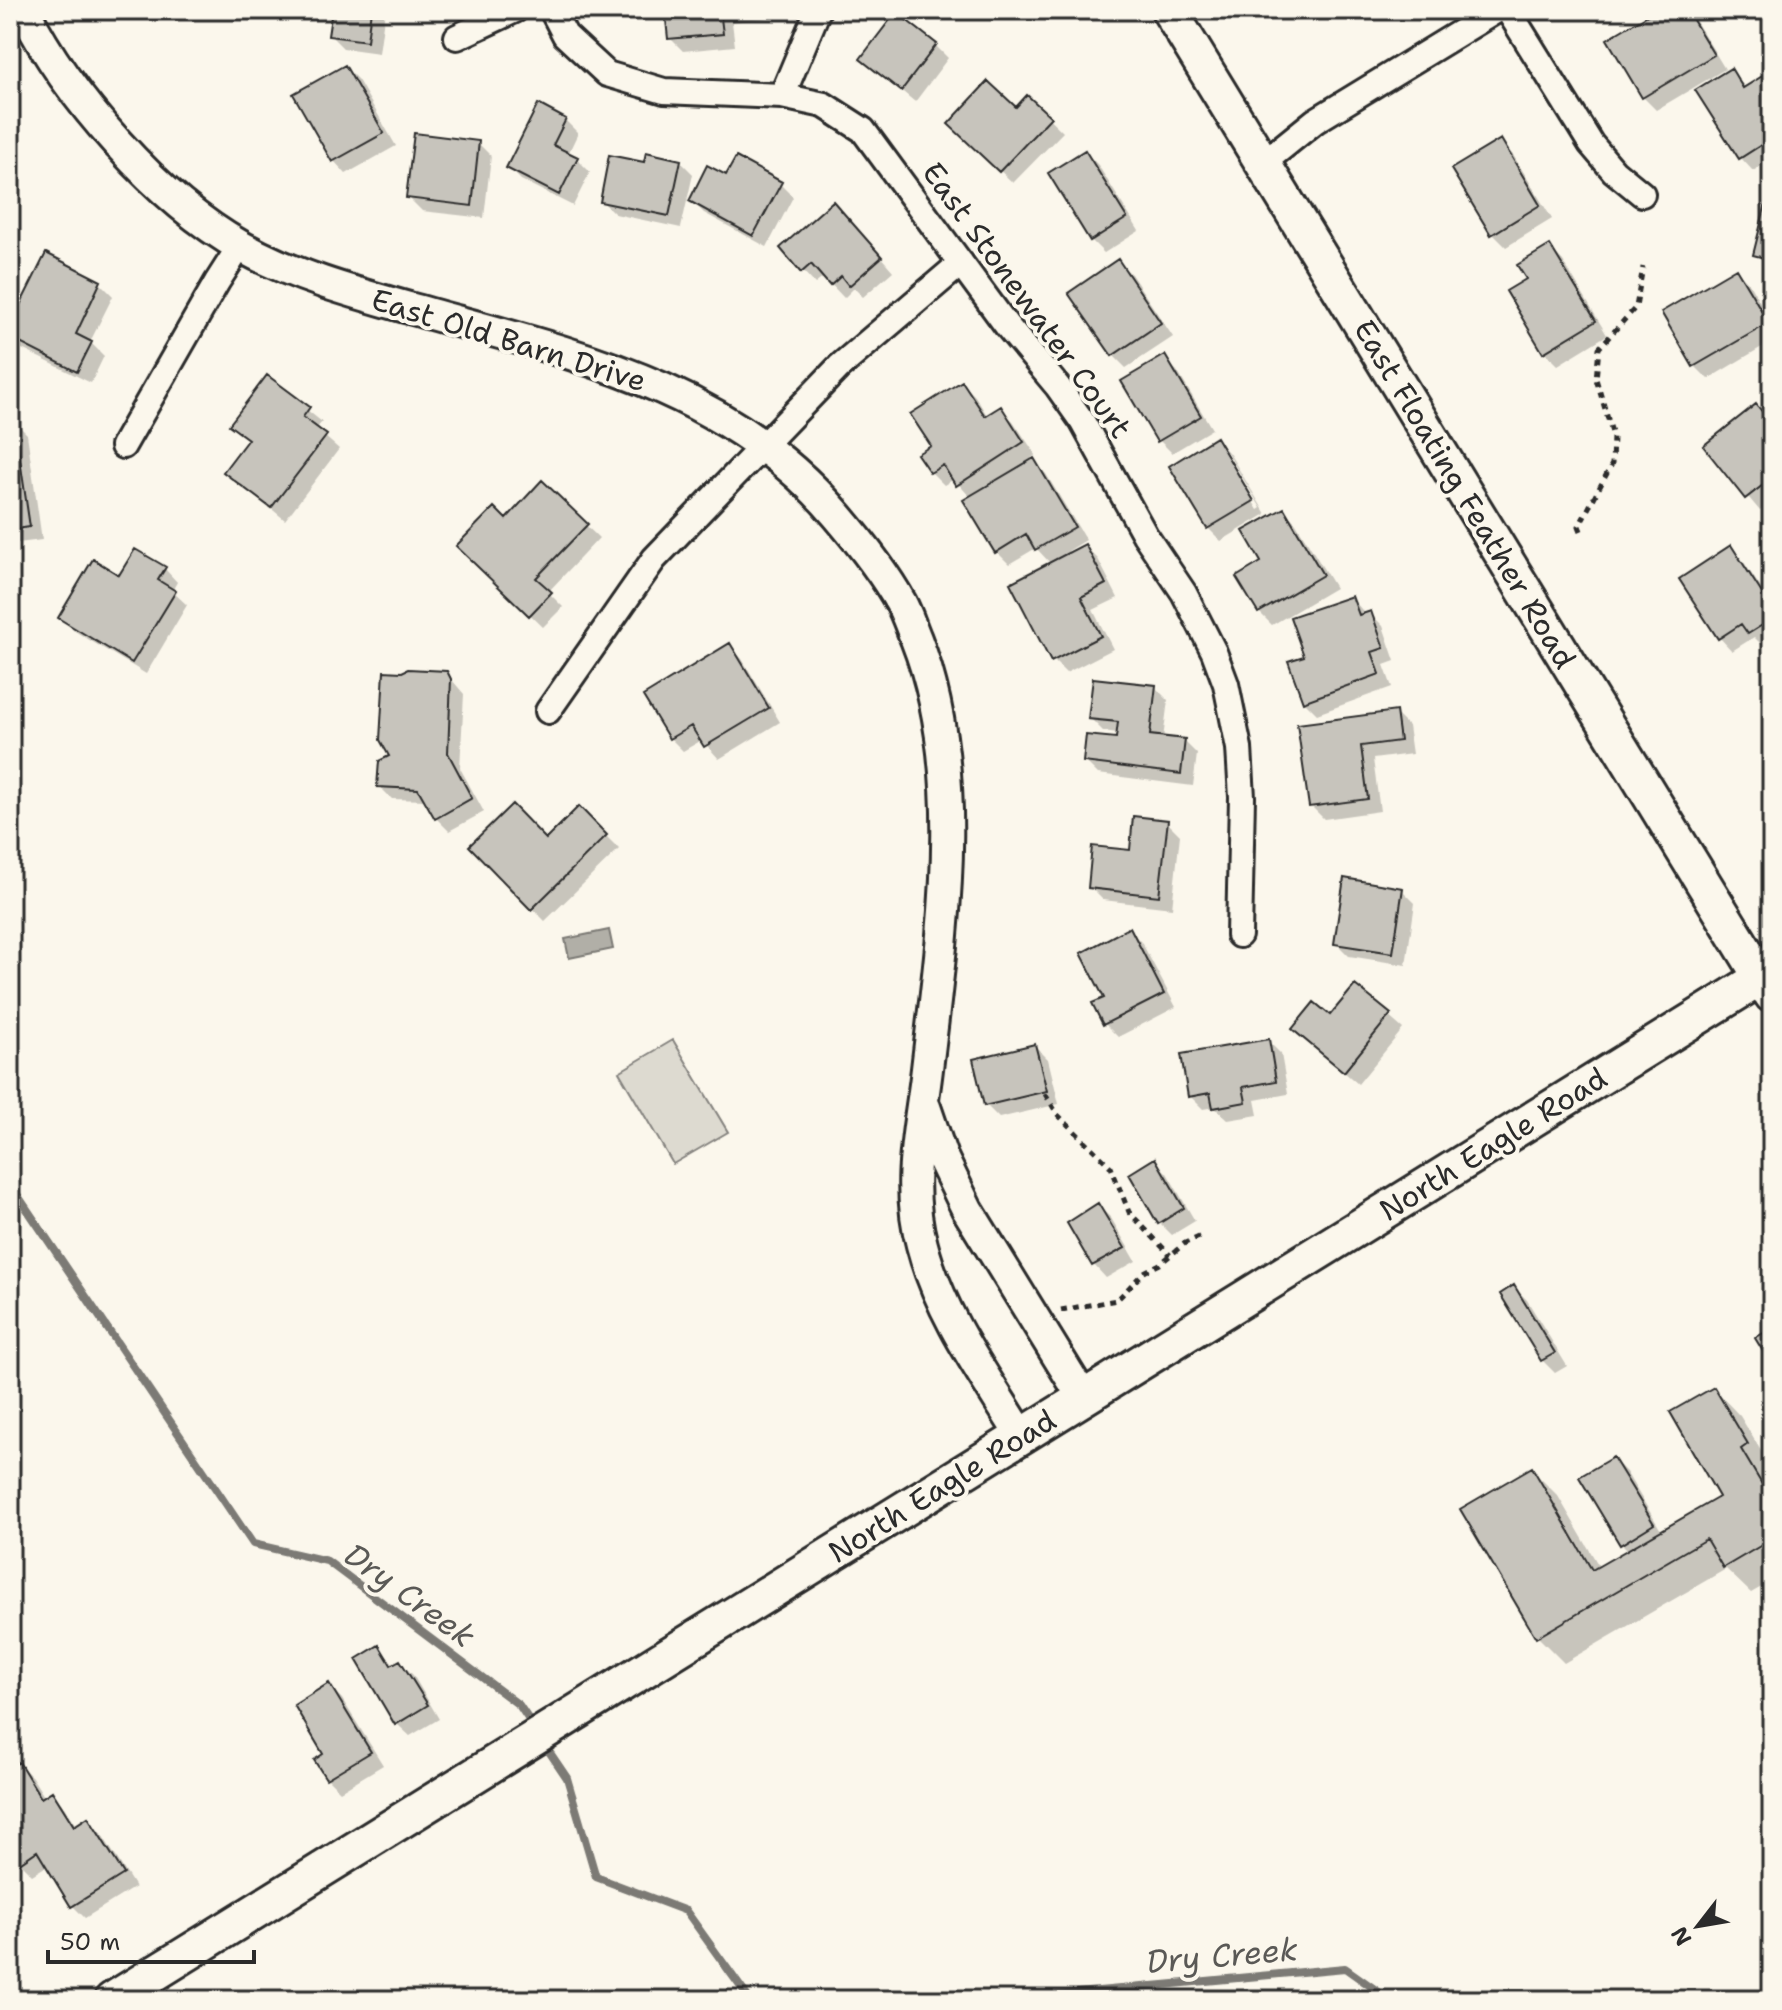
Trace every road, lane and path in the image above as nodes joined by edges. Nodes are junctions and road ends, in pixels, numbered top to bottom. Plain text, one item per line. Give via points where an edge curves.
1 (24, 10) edge
2 (515, 10) edge
3 (552, 10) edge
4 (818, 10) edge
5 (1169, 10) edge
6 (1497, 10) edge
7 (1508, 10) edge
8 (457, 37) dead end
9 (782, 96) junction
10 (1263, 163) junction
11 (1642, 194) dead end
12 (240, 246) junction
13 (961, 263) junction
14 (1643, 267) dead end
15 (123, 446) dead end
16 (764, 446) junction
17 (1581, 531) dead end
18 (548, 711) dead end
19 (1239, 935) dead end
20 (1769, 981) edge
21 (1045, 1094) dead end
22 (924, 1101) junction
23 (1204, 1235) dead end
24 (1170, 1255) junction
25 (1058, 1311) dead end
26 (1084, 1399) junction
27 (1022, 1437) junction
28 (112, 2000) edge

1 - 12 street, East Old Barn Drive via 35,33 114,140 172,197
2 - 8 street
3 - 9 street, East Stonewater Court via 565,35 607,74 664,91
4 - 9 street
5 - 10 main road, East Floating Feather Road
6 - 10 street via 1315,121
7 - 11 street via 1591,144
9 - 13 street, East Stonewater Court via 824,105 863,130
10 - 20 main road, East Floating Feather Road
12 - 15 street
12 - 16 street, East Old Barn Drive via 333,286 644,379
13 - 16 street via 839,367
13 - 19 street, East Stonewater Court via 1082,421 1214,652 1239,748
14 - 17 path via 1636,307 1599,348 1596,379 1613,436 1612,464
16 - 18 street via 654,559
16 - 22 street, East Old Barn Drive via 837,516 901,604 937,703 948,804 941,950
20 - 26 main road, North Eagle Road
21 - 24 path via 1058,1115 1111,1167 1129,1212
22 - 26 street, East Old Barn Drive via 967,1209
22 - 27 street, East Old Barn Drive via 912,1173 921,1244 946,1310
23 - 24 path
24 - 25 path via 1117,1300
26 - 27 main road, North Eagle Road
27 - 28 main road, North Eagle Road

